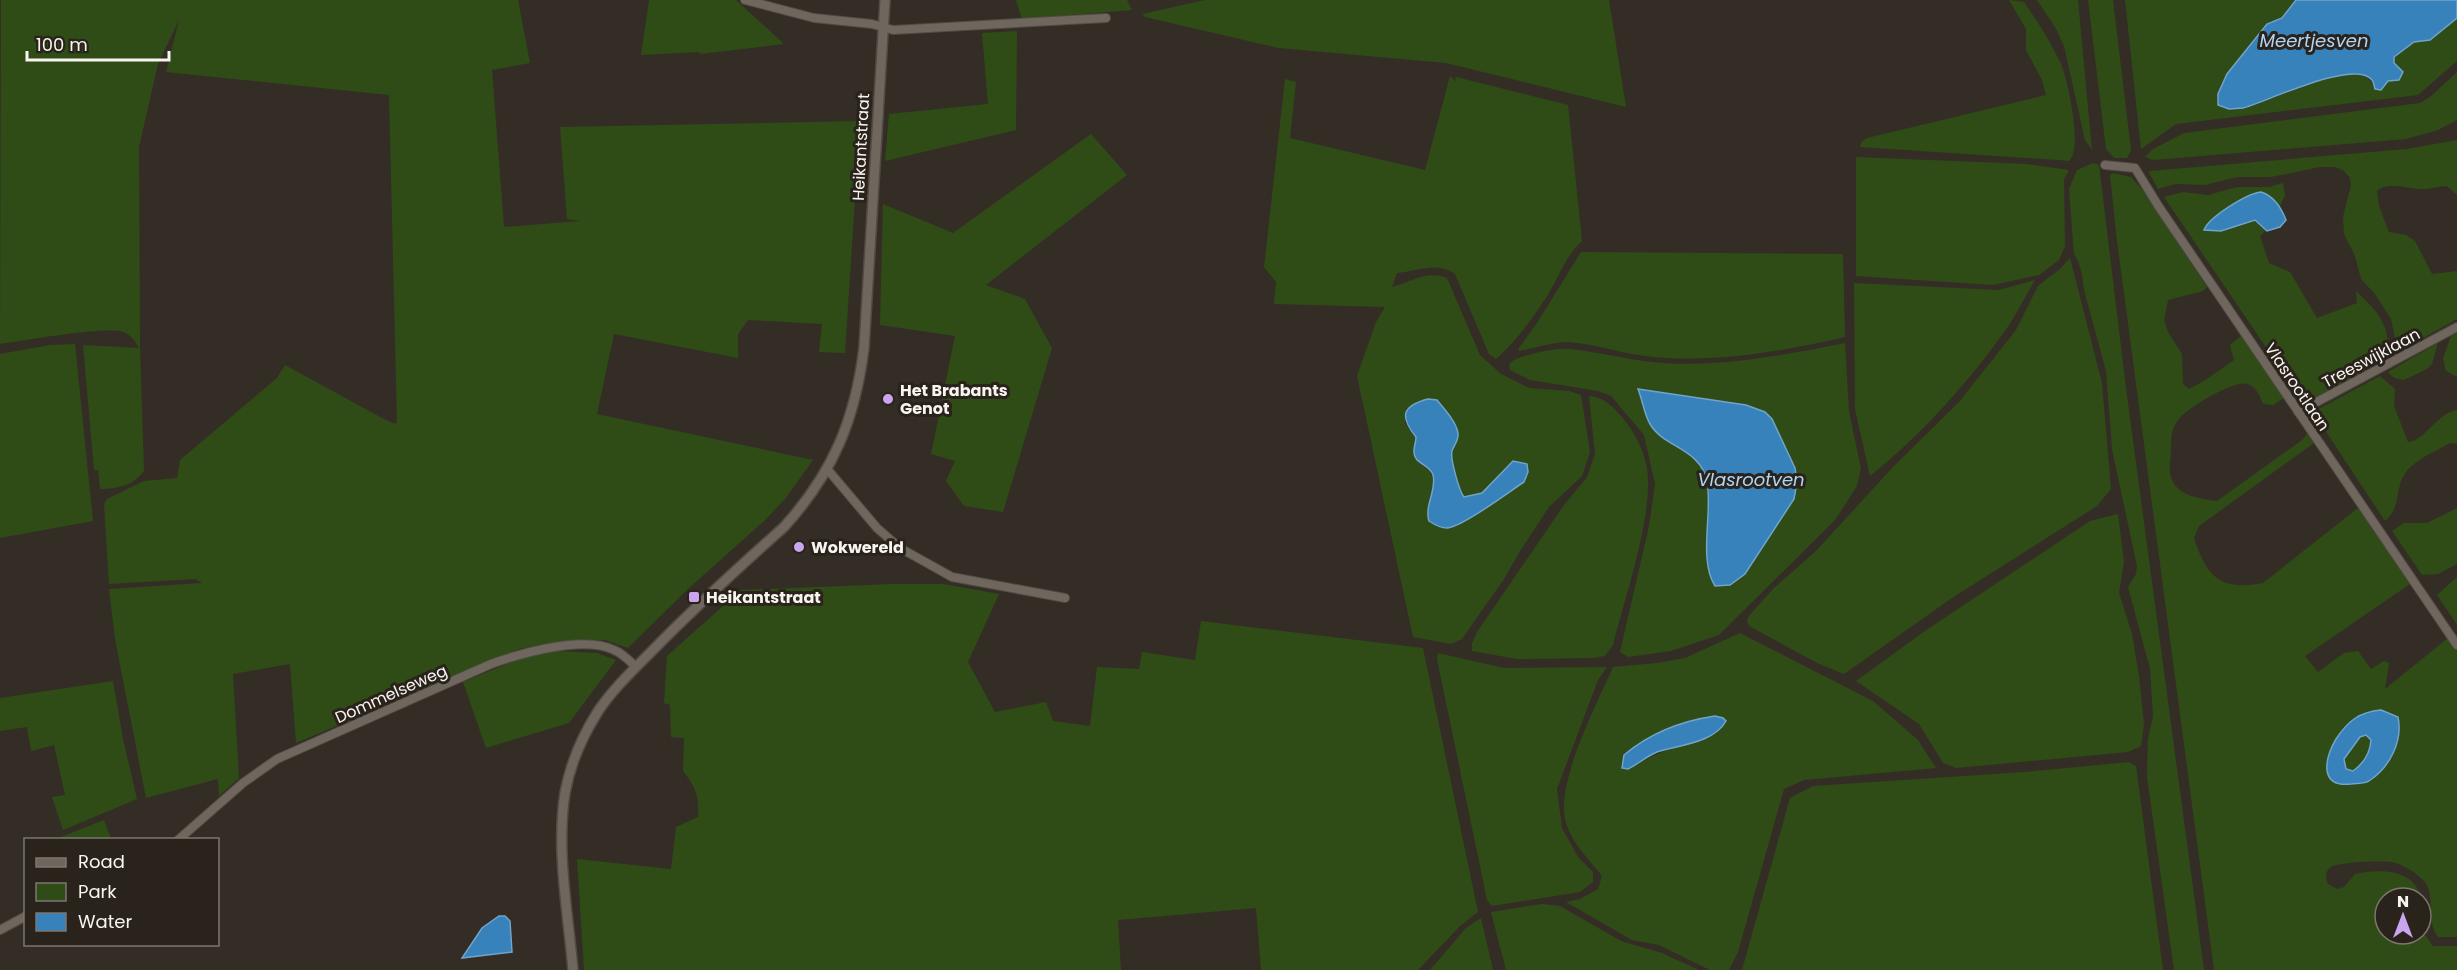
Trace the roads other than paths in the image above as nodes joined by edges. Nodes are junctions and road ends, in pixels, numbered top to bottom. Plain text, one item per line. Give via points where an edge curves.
1 (746, 0) edge
2 (885, 0) edge
3 (1106, 18) dead end
4 (883, 29) junction
5 (2105, 165) dead end
6 (2457, 327) edge
7 (2298, 412) junction
8 (828, 470) junction
9 (1065, 598) dead end
10 (2457, 645) edge
11 (636, 667) junction
12 (180, 838) edge
13 (24, 917) edge
14 (0, 930) edge
15 (573, 970) edge

1 - 4 street via 814,18 872,24
2 - 4 street, Heikantstraat
3 - 4 street
4 - 8 street, Heikantstraat via 874,107 860,376 846,428
5 - 7 street, Vlasrootlaan via 2135,168
6 - 7 street, Treeswijklaan
7 - 10 street, Vlasrootlaan
8 - 9 street via 877,528 900,548 952,578
8 - 11 street, Heikantstraat via 784,527
11 - 12 street, Dommelseweg via 614,650 598,645 552,648 491,664 277,759
11 - 15 street, Heikantstraat via 598,711 578,748 566,792 563,857
13 - 14 street

